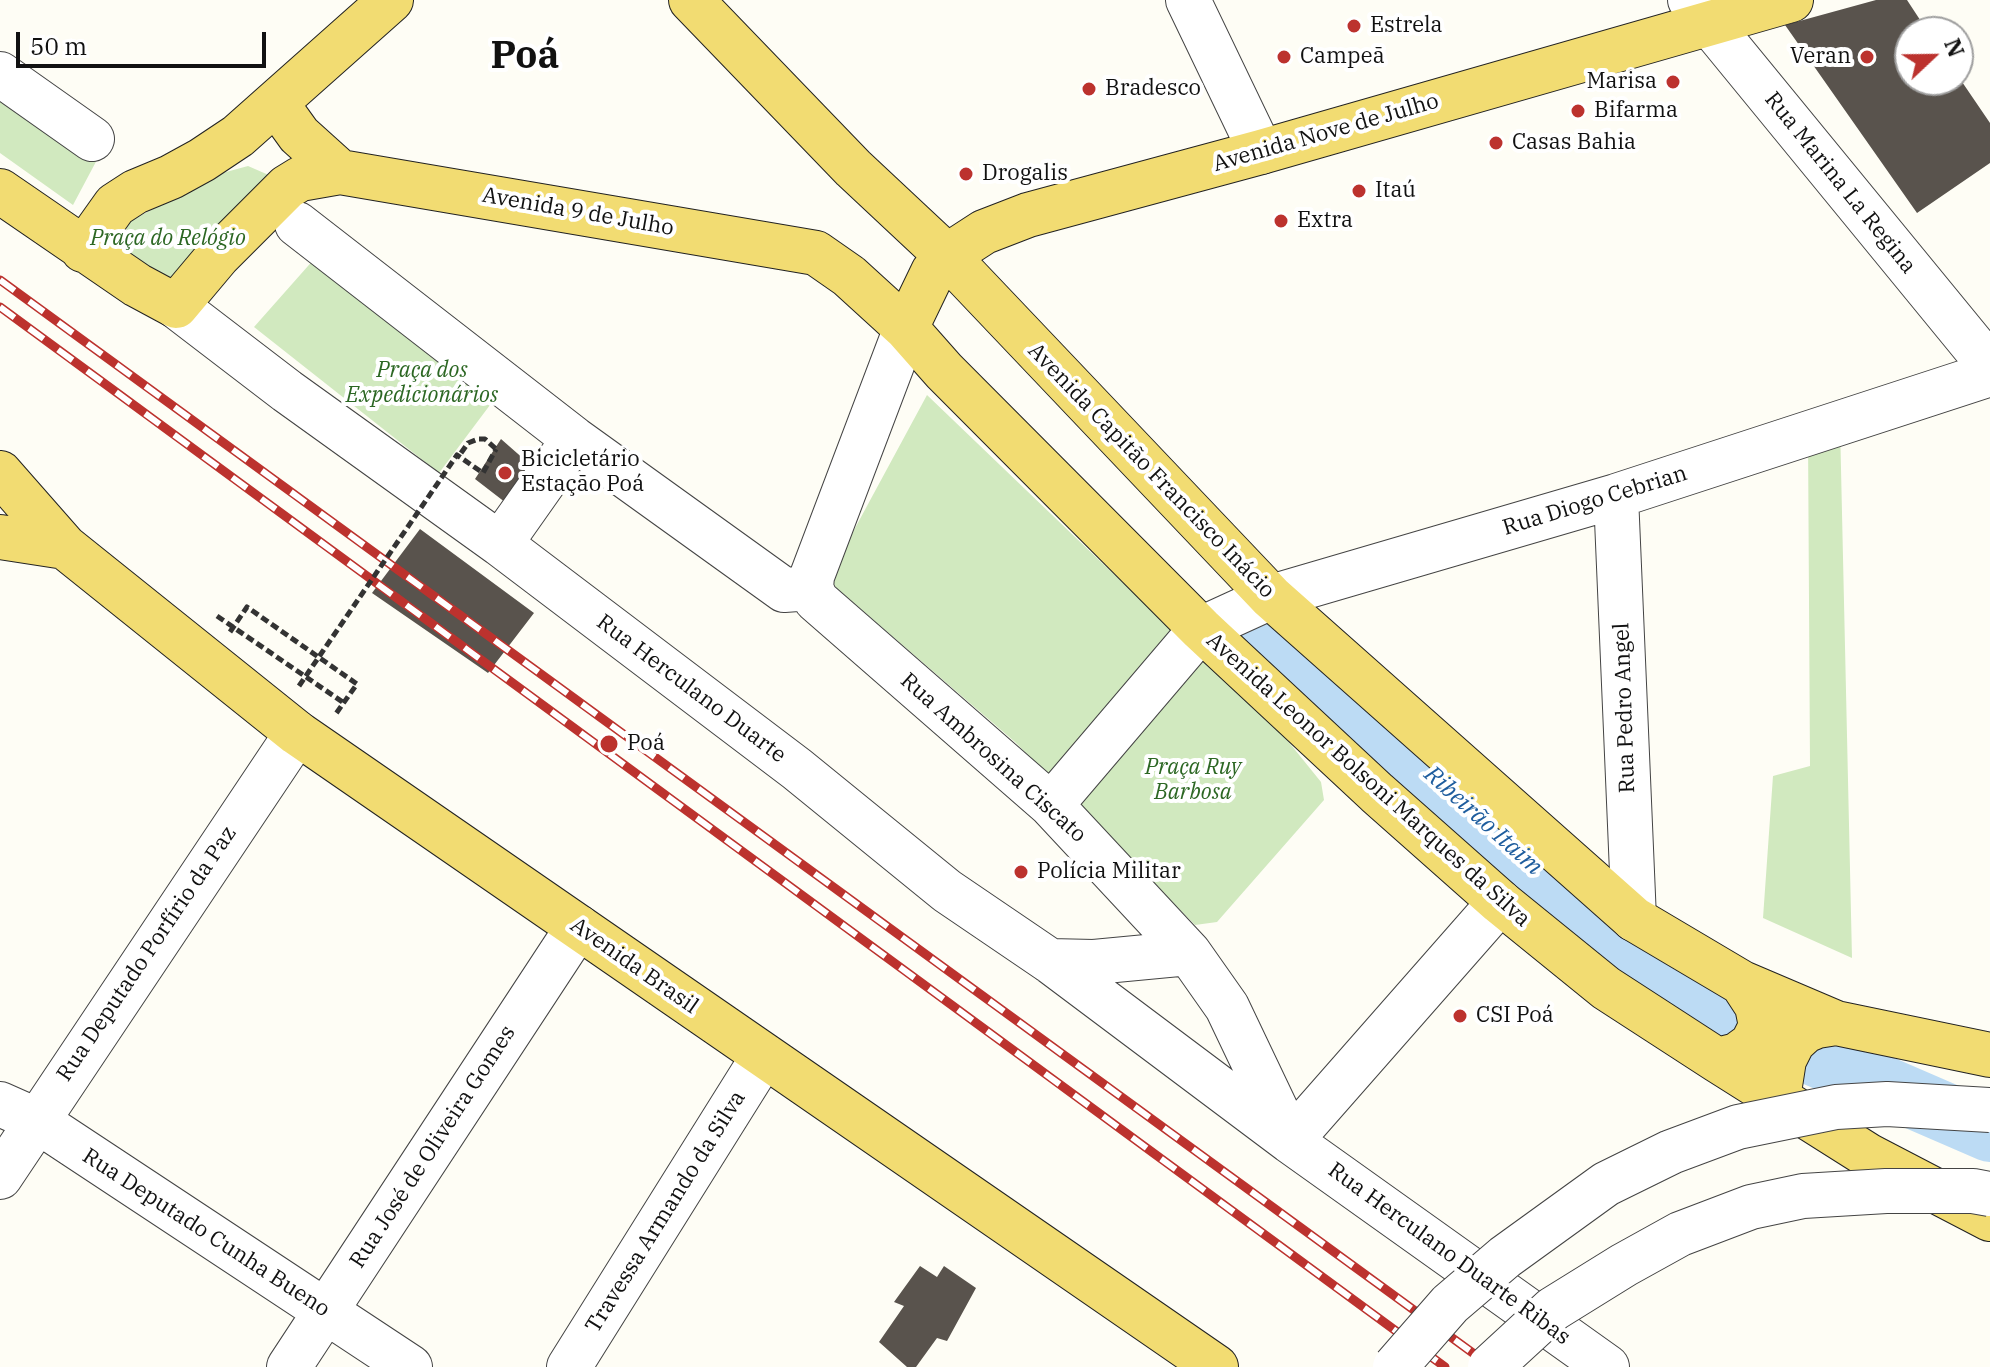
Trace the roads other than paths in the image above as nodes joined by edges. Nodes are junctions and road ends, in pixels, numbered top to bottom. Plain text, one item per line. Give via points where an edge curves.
1 (391, 0) edge
2 (691, 0) edge
3 (1188, 0) edge
4 (1791, 0) edge
5 (1699, 12) edge
6 (0, 74) edge
7 (276, 103) junction
8 (92, 139) dead end
9 (1261, 152) junction
10 (340, 172) junction
11 (0, 191) edge
12 (297, 224) dead end
13 (83, 250) junction
14 (816, 253) joint
15 (947, 256) junction
16 (176, 306) junction
17 (906, 328) junction
18 (1990, 366) edge
19 (1990, 374) edge
20 (574, 439) junction
21 (0, 473) edge
22 (1616, 496) junction
23 (0, 537) edge
24 (500, 544) junction
25 (65, 547) junction
26 (797, 589) junction
27 (1271, 597) junction
28 (1201, 629) junction
29 (306, 740) junction
30 (1051, 805) junction
31 (1500, 902) junction
32 (1634, 919) junction
33 (578, 927) junction
34 (1189, 953) junction
35 (1050, 961) junction
36 (1742, 983) junction
37 (1836, 1023) junction
38 (1990, 1055) edge
39 (763, 1057) junction
40 (1717, 1060) junction
41 (1778, 1098) junction
42 (1990, 1110) edge
43 (18, 1112) edge
44 (1290, 1141) junction
45 (0, 1177) edge
46 (1990, 1194) edge
47 (1990, 1219) edge
48 (325, 1311) junction
49 (289, 1367) edge
50 (410, 1367) edge
51 (569, 1367) edge
52 (1216, 1367) edge
53 (1395, 1367) edge
54 (1490, 1367) edge
55 (1607, 1367) edge

1 - 7 main road
2 - 15 main road, Avenida Capitão Francisco Inácio via 853,168
3 - 9 street
4 - 5 main road, Avenida Nove de Julho
5 - 9 main road, Avenida Nove de Julho
5 - 18 street, Rua Marina La Regina
6 - 8 street
7 - 10 main road via 299,135
7 - 13 main road via 202,160 115,205
9 - 15 main road, Avenida Nove de Julho via 1028,215 984,232
10 - 14 main road, Avenida 9 de Julho
10 - 16 main road via 300,179 287,187
11 - 13 main road, Rua Herculano Duarte
12 - 20 street, Rua Ambrosina Ciscato
13 - 16 main road, Rua Herculano Duarte
14 - 17 main road, Avenida Leonor Bolsoni Marques da Silva
15 - 17 main road, Avenida Nove de Julho via 933,272
15 - 27 main road, Avenida Capitão Francisco Inácio
16 - 24 street, Rua Herculano Duarte
17 - 26 street via 812,576
17 - 28 main road, Avenida Leonor Bolsoni Marques da Silva
19 - 22 street, Rua Diogo Cebrian
20 - 24 street
20 - 26 street, Rua Ambrosina Ciscato
21 - 25 main road, Avenida Brasil
22 - 27 street, Rua Diogo Cebrian
22 - 32 street, Rua Pedro Angel
23 - 25 main road
24 - 35 street, Rua Herculano Duarte via 797,769 947,891
25 - 29 main road, Avenida Brasil
26 - 30 street, Rua Ambrosina Ciscato
27 - 28 street, Rua Diogo Cebrian
27 - 32 main road, Avenida Capitão Francisco Inácio
28 - 30 street
28 - 31 main road, Avenida Leonor Bolsoni Marques da Silva
29 - 33 main road, Avenida Brasil
29 - 43 street, Rua Deputado Porfírio da Paz
30 - 34 street, Rua Ambrosina Ciscato
31 - 40 main road, Avenida Leonor Bolsoni Marques da Silva via 1606,988
31 - 44 street
32 - 36 main road
33 - 39 main road, Avenida Brasil
33 - 48 street, Rua José de Oliveira Gomes
34 - 35 street
34 - 44 street, Rua Ambrosina Ciscato via 1227,1007
35 - 44 street, Rua Herculano Duarte
36 - 37 main road
36 - 40 main road via 1757,1006 1761,1026 1752,1044
37 - 38 main road
37 - 41 main road via 1805,1031 1793,1042 1784,1060
39 - 51 street, Travessa Armando da Silva
39 - 52 main road, Avenida Brasil
40 - 41 main road, Avenida Leonor Bolsoni Marques da Silva
41 - 47 main road, Avenida Leonor Bolsoni Marques da Silva via 1869,1156
42 - 53 street, bridge via 1836,1107 1738,1127 1671,1152 1606,1184 1505,1257 1450,1304
43 - 45 street, Rua Deputado Porfírio da Paz
43 - 48 street, Rua Deputado Cunha Bueno
44 - 55 street, Rua Herculano Duarte Ribas
46 - 54 street, bridge via 1886,1191 1803,1196 1751,1207 1680,1234 1624,1265 1553,1309
48 - 49 street, Rua José de Oliveira Gomes
48 - 50 street, Rua Deputado Cunha Bueno

